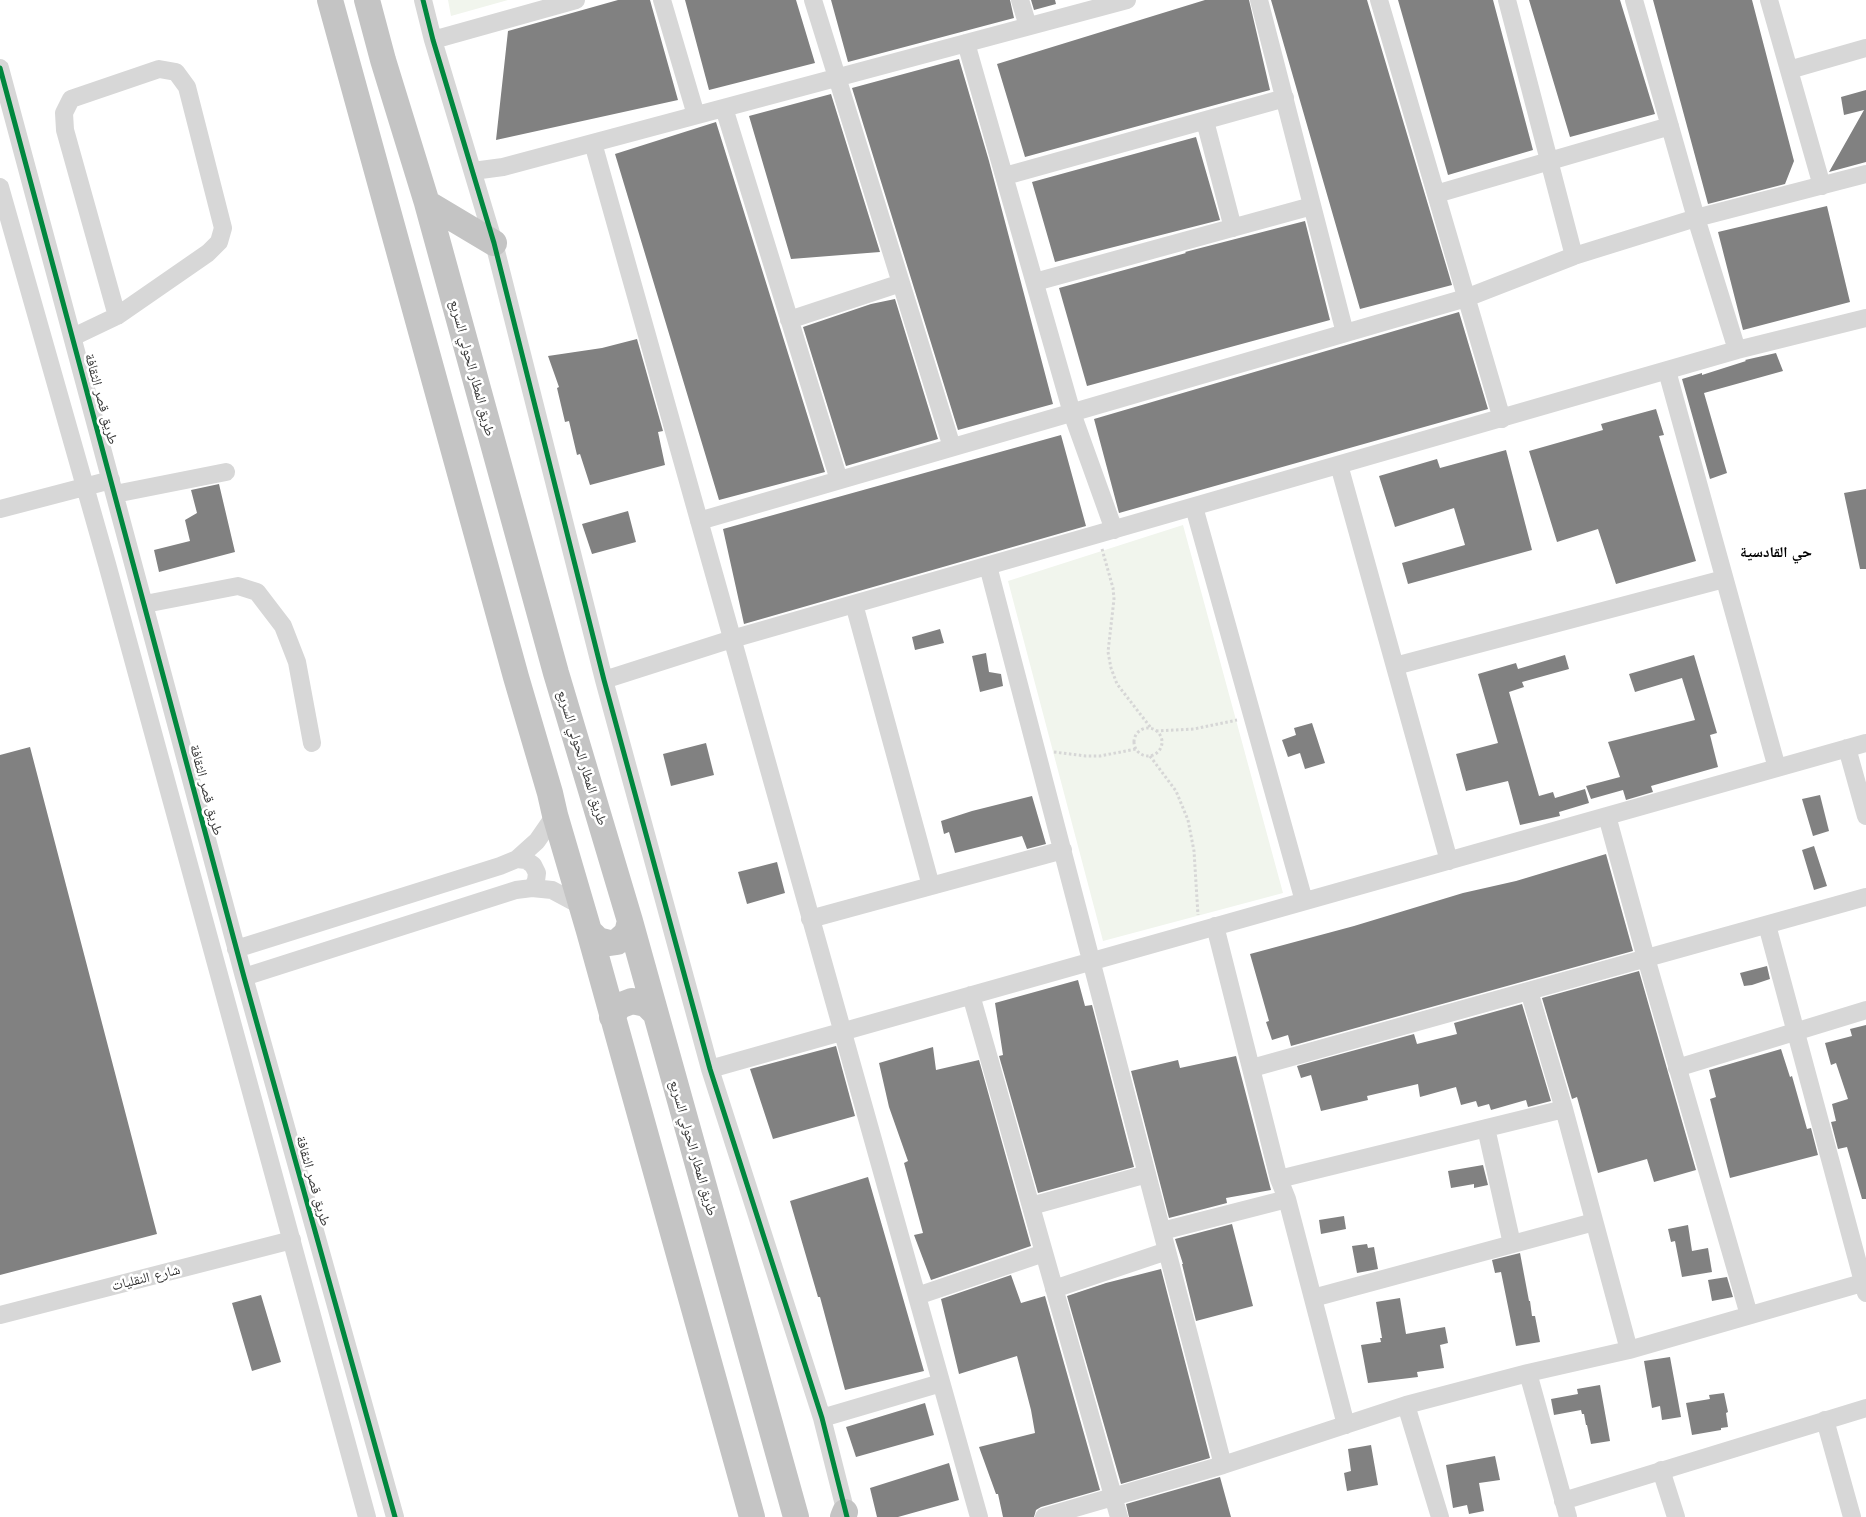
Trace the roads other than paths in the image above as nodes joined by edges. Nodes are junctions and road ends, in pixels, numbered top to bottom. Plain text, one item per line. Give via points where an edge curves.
1 (330, 0) edge
2 (366, 0) edge
3 (376, 0) edge
4 (423, 0) edge
5 (576, 0) edge
6 (662, 0) edge
7 (813, 0) edge
8 (1020, 0) edge
9 (1127, 0) edge
10 (1259, 0) edge
11 (1379, 0) edge
12 (1507, 0) edge
13 (1634, 0) edge
14 (1769, 0) edge
15 (1028, 26) junction
16 (432, 40) junction
17 (966, 43) junction
18 (1866, 48) edge
19 (382, 60) junction
20 (0, 68) edge
21 (1789, 70) junction
22 (837, 78) junction
23 (1285, 98) junction
24 (724, 108) junction
25 (696, 115) junction
26 (1205, 121) junction
27 (1670, 126) junction
28 (593, 143) junction
29 (1549, 161) junction
30 (473, 171) junction
31 (1866, 174) edge
32 (1005, 176) junction
33 (1822, 186) junction
34 (0, 187) edge
35 (1436, 194) junction
36 (427, 203) junction
37 (1312, 206) junction
38 (1696, 218) junction
39 (1233, 228) junction
40 (494, 243) junction
41 (1574, 256) junction
42 (1035, 282) junction
43 (901, 283) junction
44 (1466, 298) junction
45 (118, 316) junction
46 (1866, 318) edge
47 (789, 320) junction
48 (1345, 333) junction
49 (73, 337) junction
50 (1737, 350) junction
51 (1667, 371) junction
52 (1072, 413) junction
53 (1502, 419) junction
54 (952, 447) junction
55 (1339, 465) junction
56 (226, 472) dead end
57 (839, 480) junction
58 (85, 487) junction
59 (113, 487) junction
60 (1194, 507) junction
61 (0, 509) edge
62 (699, 521) junction
63 (1106, 532) junction
64 (988, 566) junction
65 (1724, 579) junction
66 (144, 604) junction
67 (854, 604) junction
68 (732, 639) junction
69 (1395, 666) junction
70 (604, 680) junction
71 (1866, 742) edge
72 (312, 743) dead end
73 (1847, 748) junction
74 (1777, 768) junction
75 (555, 815) junction
76 (1607, 816) junction
77 (1866, 816) edge
78 (1063, 850) junction
79 (518, 859) junction
80 (1449, 860) junction
81 (931, 886) junction
82 (532, 888) junction
83 (1866, 897) edge
84 (1304, 901) junction
85 (580, 905) junction
86 (810, 919) junction
87 (630, 921) junction
88 (1767, 925) junction
89 (1207, 929) junction
90 (589, 931) junction
91 (236, 949) junction
92 (1646, 958) junction
93 (1092, 961) junction
94 (244, 977) junction
95 (1529, 991) junction
96 (971, 995) junction
97 (1866, 1010) edge
98 (655, 1013) junction
99 (612, 1017) junction
100 (843, 1032) junction
101 (1795, 1032) junction
102 (1252, 1068) junction
103 (1678, 1068) junction
104 (710, 1069) junction
105 (1564, 1109) junction
106 (1486, 1128) junction
107 (1147, 1174) junction
108 (1279, 1179) junction
109 (1287, 1199) junction
110 (1031, 1206) junction
111 (1594, 1222) junction
112 (1162, 1231) junction
113 (292, 1240) junction
114 (1512, 1244) junction
115 (1167, 1251) junction
116 (1044, 1254) junction
117 (1865, 1286) edge
118 (1054, 1289) junction
119 (917, 1296) junction
120 (1313, 1298) junction
121 (0, 1315) edge
122 (1749, 1315) junction
123 (1629, 1350) junction
124 (1528, 1373) junction
125 (941, 1383) junction
126 (1406, 1405) junction
127 (1866, 1408) edge
128 (822, 1418) junction
129 (1825, 1420) junction
130 (1346, 1425) junction
131 (1223, 1465) junction
132 (1661, 1470) junction
133 (1113, 1496) junction
134 (1566, 1509) edge
135 (845, 1515) edge
136 (367, 1517) edge
137 (395, 1517) edge
138 (752, 1517) edge
139 (796, 1517) edge
140 (979, 1517) edge
141 (1044, 1517) edge
142 (1119, 1517) edge
143 (1440, 1517) edge
144 (1676, 1517) edge
145 (1852, 1517) edge

1 - 75 highway
2 - 19 highway, طريق المطار الحولي السريع
3 - 19 highway
4 - 16 street
5 - 16 street
6 - 25 street
7 - 22 street
8 - 15 street
9 - 15 street
10 - 23 street
11 - 35 street
12 - 29 street
13 - 27 street
14 - 21 street
15 - 17 street
16 - 30 street
17 - 22 street
17 - 32 street
18 - 21 street
19 - 36 highway, طريق المطار الحولي السريع
20 - 49 street, طريق قصر الثقافة
21 - 33 street
22 - 24 street
22 - 43 street
23 - 26 street
23 - 37 street
24 - 25 street
24 - 47 street
25 - 28 street
26 - 32 street
26 - 39 street
27 - 29 street
27 - 38 street
28 - 30 street via 503,167
28 - 62 street
29 - 35 street
29 - 41 street
30 - 40 street
31 - 33 street
32 - 42 street
33 - 38 street
34 - 58 street
35 - 44 street
36 - 40 highway
36 - 87 highway, طريق المطار الحولي السريع via 556,673
37 - 39 street
37 - 48 street
38 - 41 street
38 - 50 street
39 - 42 street
40 - 70 street
41 - 44 street
42 - 52 street
43 - 47 street
43 - 54 street
44 - 48 street
44 - 53 street
45 - 45 street via 65,130 64,113 71,99 159,68 176,72 187,87 223,228 219,242 208,253
45 - 49 street
46 - 50 street
47 - 57 street
48 - 52 street
49 - 59 street, طريق قصر الثقافة
50 - 51 street
51 - 53 street
51 - 65 street
52 - 54 street
52 - 63 street
53 - 55 street
54 - 57 street
55 - 60 street
55 - 69 street
56 - 59 street
57 - 62 street
58 - 59 street
58 - 61 street
58 - 113 street
59 - 66 street, طريق قصر الثقافة
60 - 63 street
60 - 84 street
62 - 68 street
63 - 64 street
64 - 67 street
64 - 78 street
65 - 69 street
65 - 74 street
66 - 72 street via 238,586 257,592 283,626 297,662
66 - 91 street, طريق قصر الثقافة
67 - 68 street
67 - 81 street
68 - 70 street
68 - 86 street
69 - 80 street
70 - 104 street
71 - 73 street
73 - 74 street
73 - 77 street
74 - 76 street
75 - 79 street via 537,841
75 - 85 highway
76 - 80 street
76 - 92 street
78 - 81 street
78 - 93 street
79 - 82 street via 533,865 537,873
79 - 91 street
80 - 84 street
81 - 86 street
82 - 85 street via 552,890
82 - 94 street via 506,892
83 - 88 street
84 - 89 street
85 - 90 highway
86 - 100 street
87 - 90 highway via 627,933 617,942 598,940
87 - 98 highway, طريق المطار الحولي السريع
88 - 92 street
88 - 101 street
89 - 93 street
89 - 102 street
90 - 99 highway
91 - 94 street, طريق قصر الثقافة
92 - 95 street
92 - 103 street
93 - 96 street
93 - 107 street
94 - 137 street, طريق قصر الثقافة
95 - 102 street
95 - 105 street
96 - 100 street
96 - 110 street
97 - 101 street
98 - 99 highway via 646,1004 632,1001 619,1006
98 - 139 highway, طريق المطار الحولي السريع
99 - 138 highway
100 - 104 street
100 - 119 street
101 - 103 street
101 - 117 street
102 - 108 street
103 - 122 street
104 - 128 street
105 - 106 street
105 - 111 street
106 - 108 street
106 - 114 street
107 - 110 street
107 - 112 street
108 - 109 street
109 - 112 street
109 - 120 street
110 - 116 street
111 - 114 street
111 - 123 street
112 - 115 street
113 - 121 street, شارع النقليات
113 - 136 street
114 - 120 street
115 - 118 street
115 - 131 street
116 - 118 street
116 - 119 street
117 - 122 street
118 - 133 street
119 - 125 street
120 - 130 street
122 - 123 street
123 - 124 street
124 - 126 street
124 - 134 street
125 - 128 street
125 - 140 street
126 - 130 street
126 - 143 street
127 - 129 street
128 - 135 street
129 - 132 street
129 - 145 street
130 - 131 street
131 - 133 street
132 - 134 street
132 - 144 street
133 - 141 street
133 - 142 street

